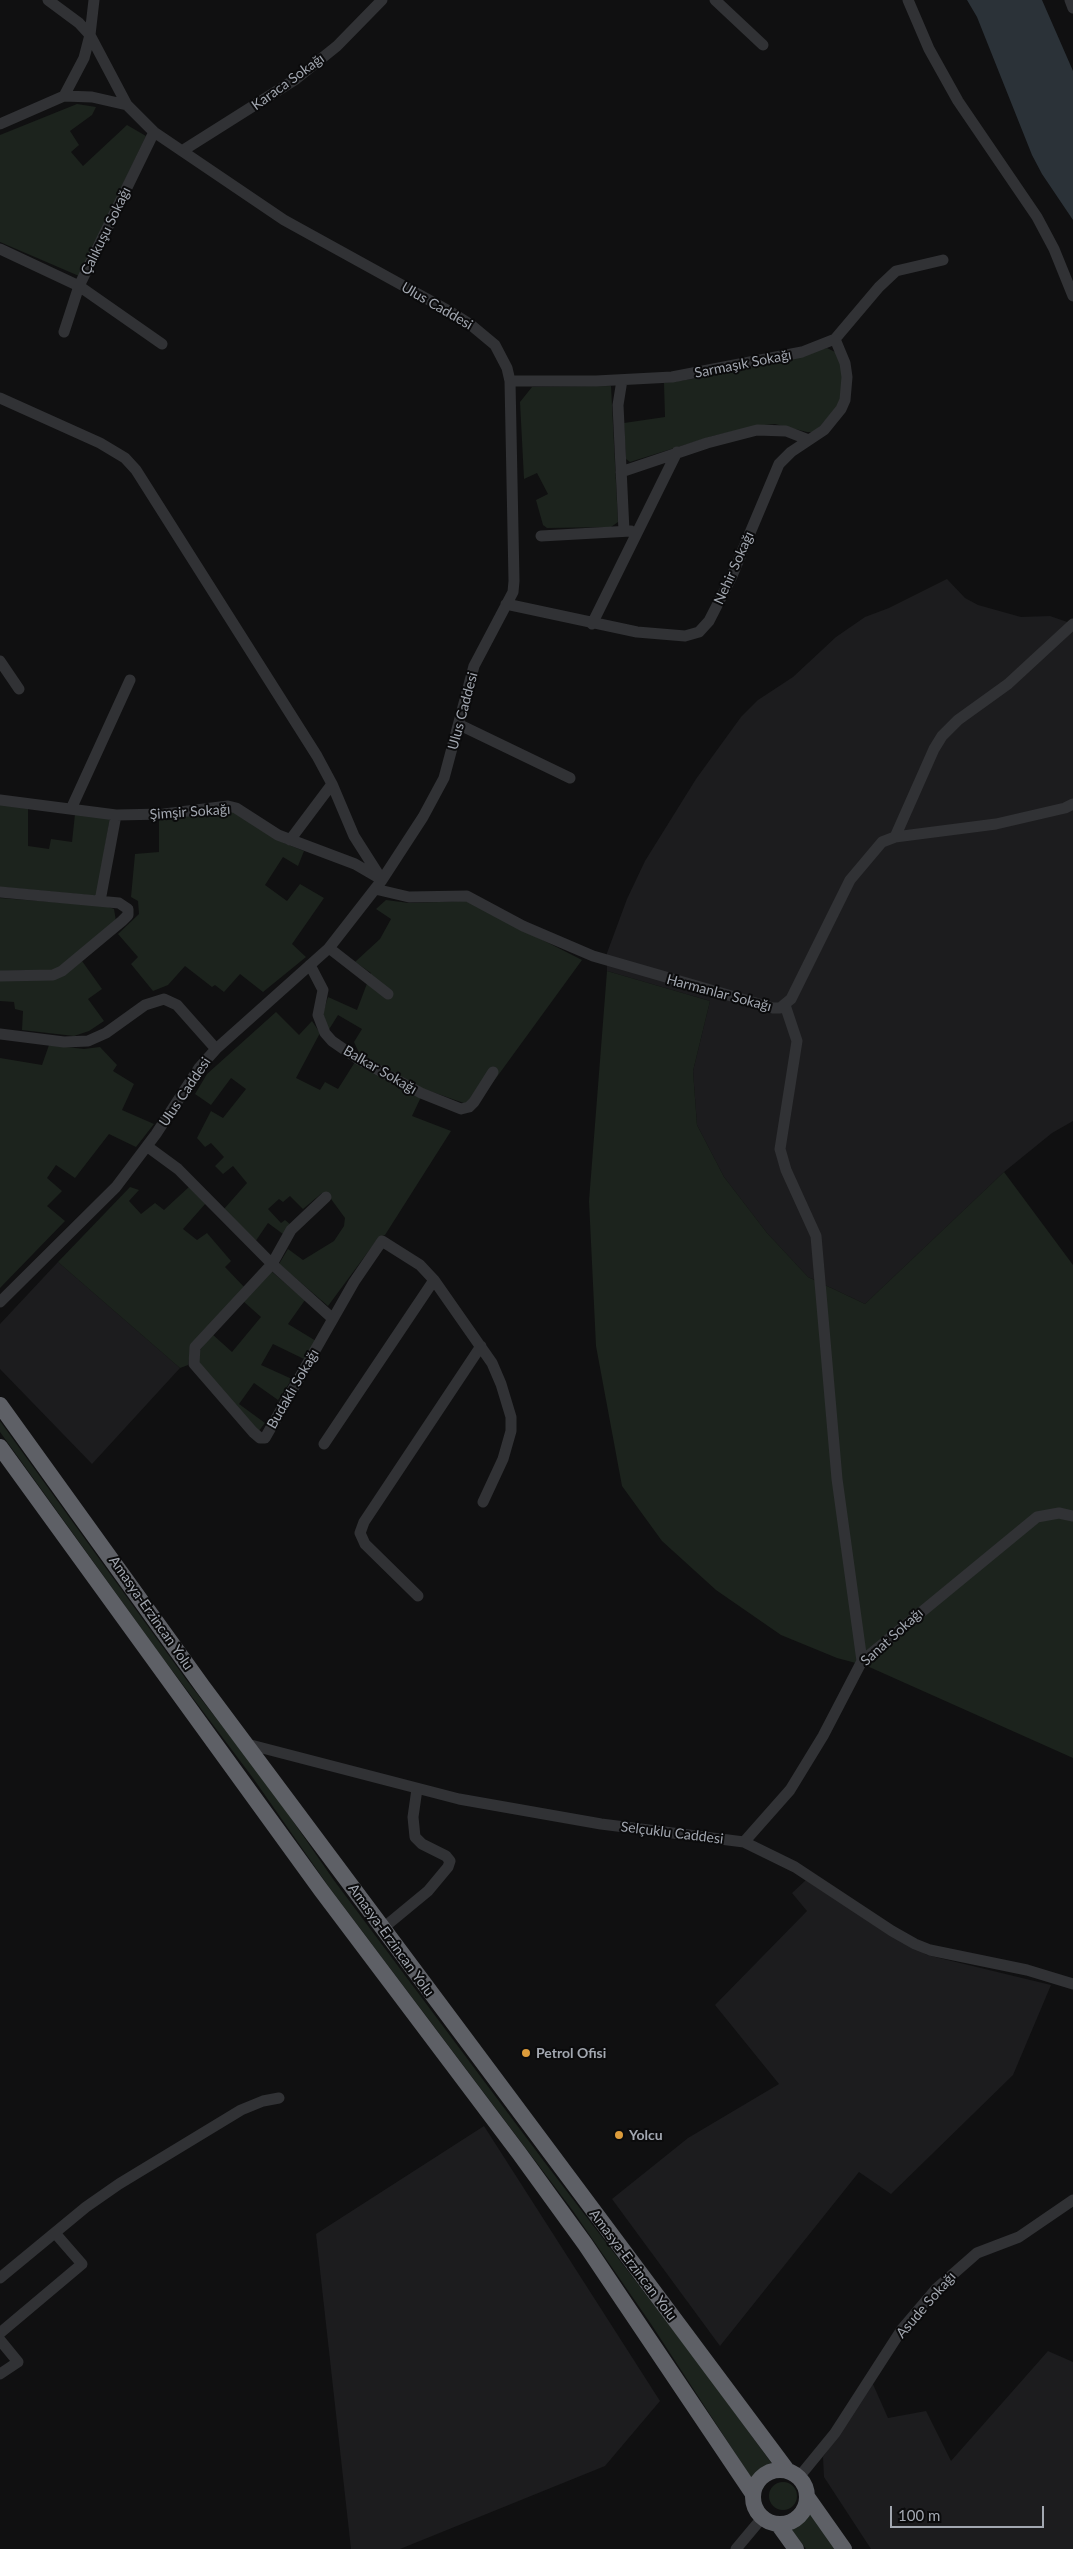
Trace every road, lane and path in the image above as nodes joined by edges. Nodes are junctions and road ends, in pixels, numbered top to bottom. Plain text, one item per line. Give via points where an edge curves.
1 (48, 0) edge
2 (94, 0) edge
3 (382, 0) edge
4 (715, 0) edge
5 (908, 0) edge
6 (1070, 0) edge
7 (1073, 8) edge
8 (90, 35) junction
9 (763, 45) dead end
10 (64, 96) junction
11 (127, 106) junction
12 (0, 124) edge
13 (154, 132) junction
14 (182, 151) junction
15 (0, 249) edge
16 (943, 260) dead end
17 (79, 286) junction
18 (1073, 296) edge
19 (64, 332) dead end
20 (835, 339) junction
21 (162, 344) dead end
22 (622, 380) junction
23 (510, 381) junction
24 (0, 398) edge
25 (809, 440) junction
26 (677, 452) junction
27 (621, 472) junction
28 (637, 530) junction
29 (624, 531) junction
30 (540, 536) dead end
31 (506, 604) junction
32 (592, 624) junction
33 (1073, 624) edge
34 (0, 661) edge
35 (130, 680) dead end
36 (19, 689) dead end
37 (460, 725) junction
38 (570, 778) dead end
39 (332, 784) junction
40 (0, 800) edge
41 (1073, 804) edge
42 (71, 809) junction
43 (116, 815) junction
44 (895, 837) junction
45 (290, 840) junction
46 (382, 880) junction
47 (375, 890) junction
48 (0, 892) edge
49 (100, 901) junction
50 (329, 948) junction
51 (310, 964) junction
52 (0, 976) edge
53 (388, 994) dead end
54 (785, 1006) junction
55 (0, 1034) edge
56 (216, 1049) junction
57 (493, 1072) dead end
58 (148, 1146) junction
59 (326, 1197) dead end
60 (272, 1264) junction
61 (434, 1280) junction
62 (0, 1302) edge
63 (333, 1319) junction
64 (481, 1346) junction
65 (0, 1406) edge
66 (324, 1444) dead end
67 (0, 1446) edge
68 (483, 1502) dead end
69 (1073, 1516) edge
70 (418, 1596) dead end
71 (862, 1661) junction
72 (247, 1744) junction
73 (417, 1789) junction
74 (744, 1842) junction
75 (382, 1929) junction
76 (1073, 1984) edge
77 (279, 2098) dead end
78 (1073, 2200) edge
79 (55, 2233) junction
80 (0, 2278) edge
81 (0, 2333) edge
82 (0, 2340) edge
83 (0, 2374) edge
84 (793, 2474) junction
85 (752, 2494) junction
86 (808, 2498) junction
87 (762, 2518) junction
88 (778, 2524) junction
89 (736, 2549) edge
90 (796, 2549) edge
91 (844, 2549) edge

1 - 8 street, Ulus Caddesi
2 - 8 street
3 - 14 street, Karaca Sokağı via 337,46 296,79
4 - 9 street
5 - 18 street via 929,49 958,101 1038,217
6 - 7 street
8 - 10 street via 77,74
8 - 11 street, Ulus Caddesi
10 - 11 street, Ulus Caddesi via 92,97
10 - 12 street
11 - 13 street, Ulus Caddesi
13 - 14 street, Ulus Caddesi
13 - 17 street, Çalıkuşu Sokağı
14 - 23 street, Ulus Caddesi via 284,220 471,325 495,345
15 - 17 street
16 - 20 street, Sarmaşık Sokağı via 896,271
17 - 19 street, Çalıkuşu Sokağı
17 - 21 street
20 - 22 street, Sarmaşık Sokağı via 802,352 698,374
20 - 25 street, Nehir Sokağı via 845,363 845,400 834,420
22 - 23 street, Sarmaşık Sokağı
22 - 27 street via 618,405
23 - 31 street, Ulus Caddesi via 515,567 512,592
24 - 39 street via 100,443 125,458 136,470 174,526
25 - 26 street via 786,431 757,430
25 - 32 street, Nehir Sokağı via 784,457 774,473 731,578 709,621 699,632 671,636
26 - 27 street
26 - 28 street
27 - 29 street
28 - 29 street
28 - 32 street
29 - 30 street
31 - 32 street, Nehir Sokağı
31 - 37 street, Ulus Caddesi via 474,666
33 - 44 street via 1008,684 958,720 942,736
34 - 36 street
35 - 42 street
37 - 38 street
37 - 46 street, Ulus Caddesi via 437,794
39 - 45 street
39 - 46 street via 354,836
40 - 42 street, Şimşir Sokağı
41 - 44 street, Harmanlar Sokağı via 996,824
42 - 43 street, Şimşir Sokağı
43 - 45 street, Şimşir Sokağı via 164,814 228,806 245,812 269,830
43 - 49 street
44 - 54 street, Harmanlar Sokağı via 882,842 850,880
45 - 46 street, Şimşir Sokağı via 355,864
46 - 47 street, Ulus Caddesi
47 - 50 street, Ulus Caddesi
47 - 54 street, Harmanlar Sokağı via 409,897 467,896 524,926 610,962 772,1008
48 - 49 street
49 - 52 street via 124,905 128,915 75,961 53,975
50 - 51 street, Ulus Caddesi
50 - 53 street
51 - 56 street, Ulus Caddesi
51 - 57 street, Balkar Sokağı via 322,986 318,1015 325,1033 358,1059 421,1093 462,1109 474,1102
54 - 71 street via 797,1041 780,1149 816,1236 837,1479
55 - 56 street via 64,1042 88,1041 152,1001 164,999 178,1005
56 - 58 street, Ulus Caddesi via 198,1068
58 - 60 street via 178,1169
58 - 62 street, Ulus Caddesi via 102,1202
59 - 60 street, Budaklı Sokağı via 291,1230
60 - 63 street
60 - 63 street, Budaklı Sokağı via 194,1346 193,1355 199,1371 260,1438 265,1438
61 - 63 street, Budaklı Sokağı via 420,1265 382,1241
61 - 64 street, Budaklı Sokağı
61 - 66 street
64 - 68 street, Budaklı Sokağı via 502,1384 511,1417 511,1431 503,1459
64 - 70 street via 360,1533 365,1544
65 - 72 highway, Amasya-Erzincan Yolu
67 - 85 highway, Amasya-Erzincan Yolu via 321,1890 585,2244
69 - 71 street, Sanat Sokağı via 1059,1513 1037,1517
71 - 74 street, Sanat Sokağı via 790,1790
72 - 73 street, Selçuklu Caddesi
72 - 75 highway, Amasya-Erzincan Yolu
73 - 74 street, Selçuklu Caddesi via 523,1811
73 - 75 street via 413,1817 415,1837 450,1861 428,1891
74 - 76 street, Selçuklu Caddesi via 794,1867 915,1944
75 - 84 highway, Amasya-Erzincan Yolu
77 - 79 street via 240,2110 136,2173
78 - 84 street, Asude Sokağı via 1019,2237 977,2253 936,2290 902,2329 835,2433
79 - 80 street
79 - 81 street via 82,2264
82 - 83 street via 18,2362
84 - 85 highway via 777,2470 764,2474
84 - 86 highway via 806,2489
85 - 87 highway via 754,2507
86 - 88 highway via 798,2517 787,2524
86 - 91 highway
87 - 88 highway
87 - 89 street
88 - 90 highway

